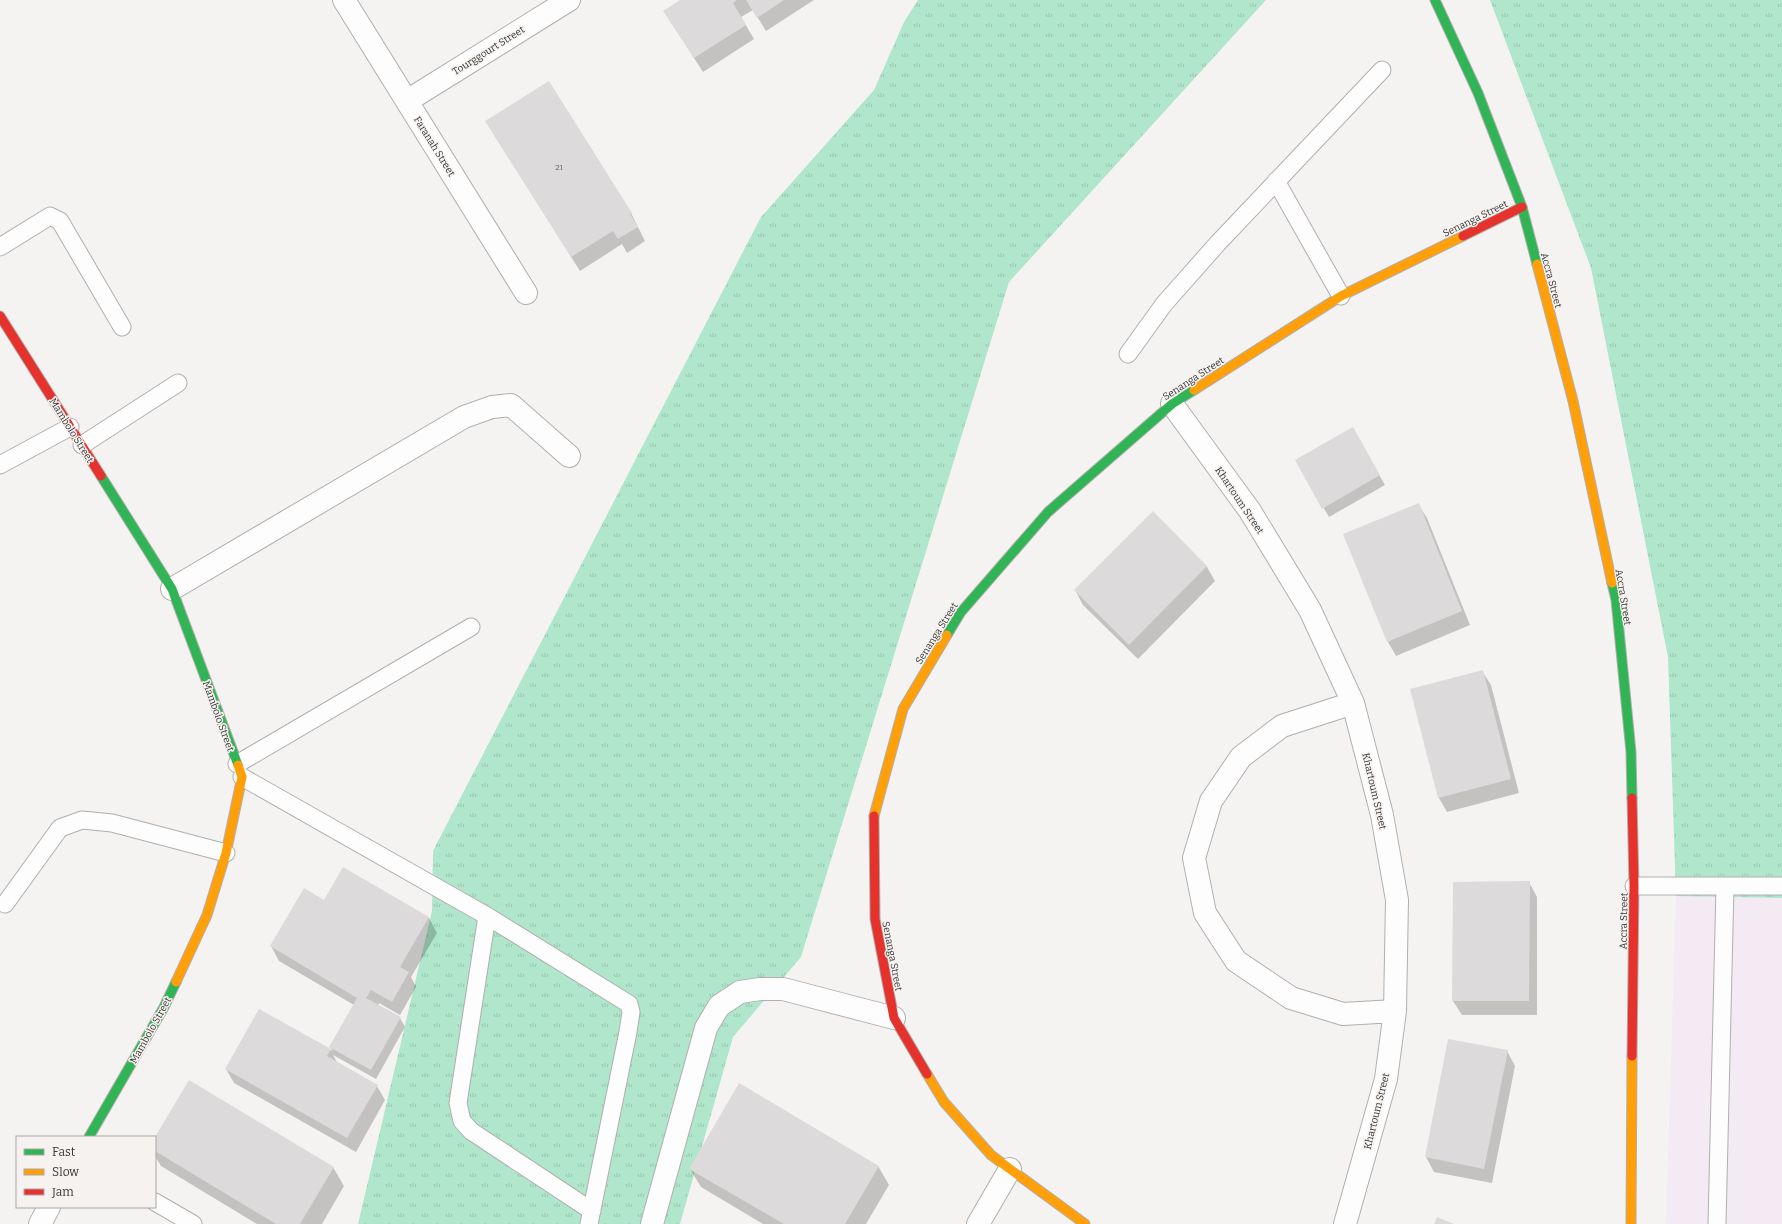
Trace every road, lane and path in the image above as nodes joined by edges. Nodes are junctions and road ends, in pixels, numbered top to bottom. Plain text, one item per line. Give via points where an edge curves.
1 (344, 0) edge
2 (569, 0) edge
3 (1435, 0) edge
4 (1382, 70) dead end
5 (407, 101) junction
6 (1276, 181) junction
7 (1522, 207) junction
8 (0, 247) edge
9 (526, 293) dead end
10 (1340, 296) junction
11 (0, 316) edge
12 (122, 327) dead end
13 (1128, 354) dead end
14 (178, 383) dead end
15 (1172, 404) junction
16 (70, 427) junction
17 (82, 445) junction
18 (569, 456) dead end
19 (0, 465) edge
20 (172, 589) junction
21 (471, 628) dead end
22 (1353, 703) junction
23 (239, 771) junction
24 (226, 853) junction
25 (1634, 886) junction
26 (1725, 886) junction
27 (1782, 886) edge
28 (5, 904) dead end
29 (487, 916) junction
30 (1395, 1011) junction
31 (894, 1018) junction
32 (90, 1136) edge
33 (1010, 1169) junction
34 (156, 1203) edge
35 (48, 1208) edge
36 (590, 1217) edge
37 (40, 1224) edge
38 (193, 1224) edge
39 (652, 1224) edge
40 (978, 1224) edge
41 (1085, 1224) edge
42 (1345, 1224) edge
43 (1631, 1224) edge
44 (1717, 1224) edge

1 - 5 street, Faranah Street
2 - 5 street, Tourggourt Street
3 - 7 street, Accra Street via 1478,93
4 - 6 lane
5 - 9 street, Faranah Street
6 - 10 lane
6 - 13 lane via 1164,304
7 - 10 street, Senanga Street
7 - 25 street, Accra Street via 1573,400 1616,600 1631,752
8 - 12 lane via 50,216 55,217 60,221
10 - 15 street, Senanga Street
11 - 16 street, Mambolo Street
14 - 17 lane
15 - 22 street, Khartoum Street via 1250,511 1310,610
15 - 31 street, Senanga Street via 1048,512 961,612 903,709 874,812 874,919
16 - 17 street, Mambolo Street
16 - 19 lane
17 - 20 street, Mambolo Street
18 - 20 street via 511,405 492,407 464,417
20 - 23 street, Mambolo Street
21 - 23 lane
22 - 30 street, Khartoum Street via 1382,815 1397,900
22 - 30 street via 1282,726 1241,757 1210,801 1194,858 1205,913 1236,961 1291,998 1343,1014
23 - 24 street, Mambolo Street
23 - 29 lane
24 - 28 lane via 112,823 82,820 60,828
24 - 32 street, Mambolo Street via 207,915 164,1007
25 - 26 lane
25 - 43 street, Accra Street
26 - 27 lane
26 - 44 lane
29 - 36 lane via 458,1102 462,1121
29 - 36 lane via 629,1004 631,1012 628,1032
30 - 42 street, Khartoum Street via 1386,1079
31 - 33 street, Senanga Street via 944,1102 991,1155
31 - 39 street via 783,989 740,992 719,1006 706,1028
33 - 40 street
33 - 41 street, Senanga Street
34 - 38 lane
35 - 37 street

